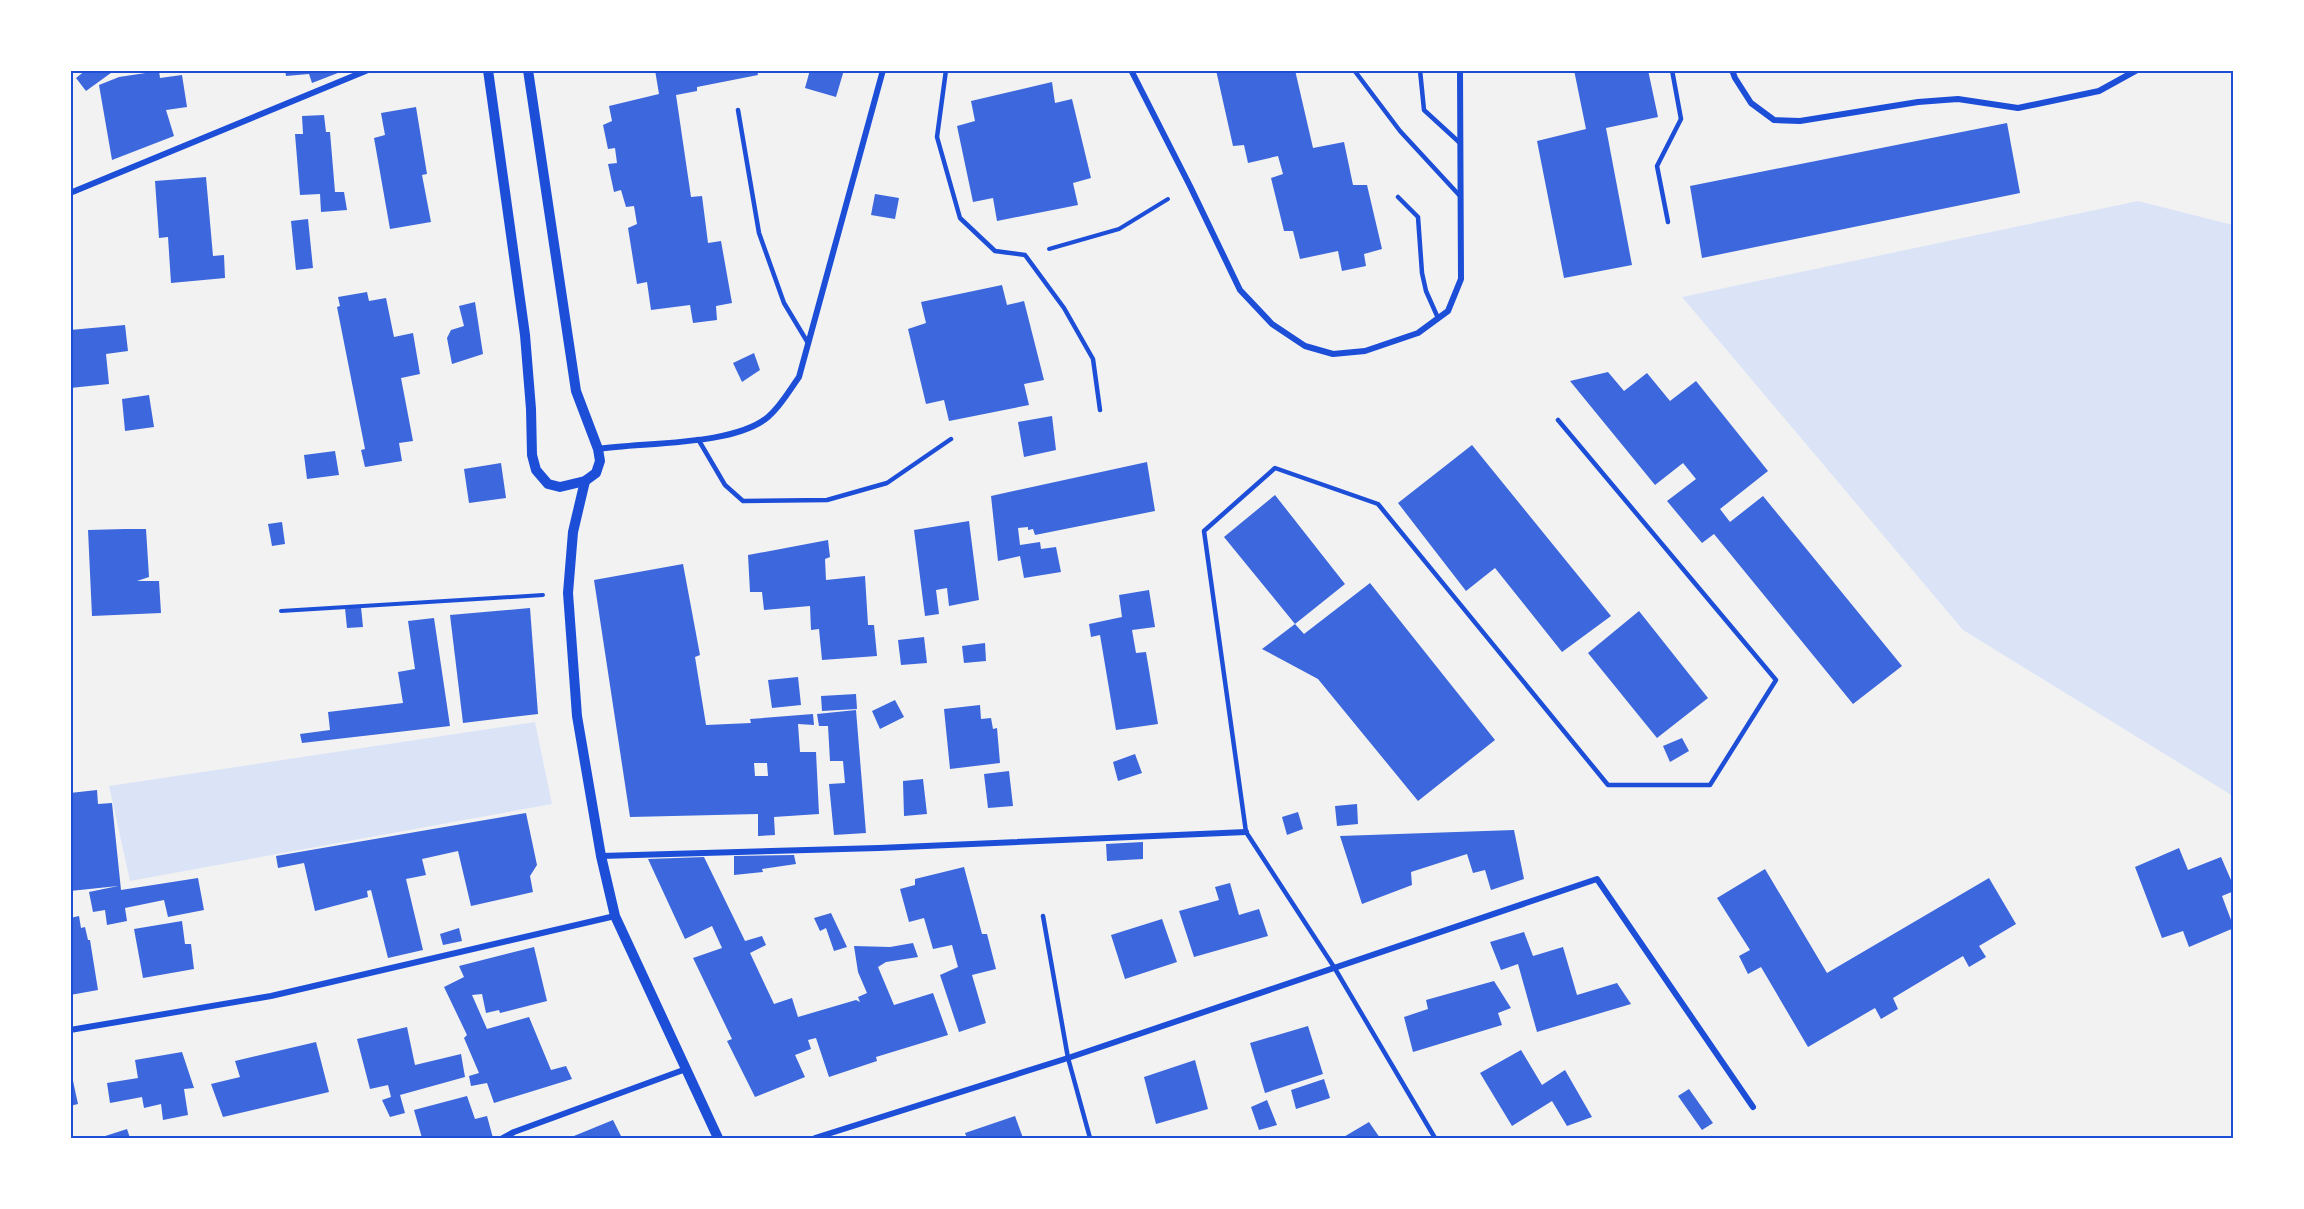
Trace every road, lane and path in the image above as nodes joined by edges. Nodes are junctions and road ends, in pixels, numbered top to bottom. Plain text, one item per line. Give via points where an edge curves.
1 (368, 70) edge
2 (488, 70) edge
3 (528, 70) edge
4 (883, 70) edge
5 (945, 70) edge
6 (1131, 70) edge
7 (1354, 70) edge
8 (1420, 70) edge
9 (1460, 70) edge
10 (1672, 70) edge
11 (1732, 70) edge
12 (2137, 70) edge
13 (738, 110) dead end
14 (1460, 143) junction
15 (70, 193) edge
16 (1172, 196) dead end
17 (1460, 196) junction
18 (1398, 197) dead end
19 (1668, 222) dead end
20 (1025, 255) junction
21 (1438, 318) junction
22 (808, 343) junction
23 (1100, 410) dead end
24 (1558, 420) dead end
25 (951, 439) dead end
26 (698, 440) junction
27 (598, 449) junction
28 (585, 481) junction
29 (568, 594) junction
30 (281, 611) dead end
31 (1246, 832) junction
32 (601, 856) junction
33 (615, 916) junction
34 (1043, 916) dead end
35 (1334, 967) junction
36 (70, 1030) edge
37 (1068, 1058) junction
38 (686, 1069) junction
39 (1753, 1107) dead end
40 (503, 1138) edge
41 (718, 1138) edge
42 (815, 1138) edge
43 (1090, 1138) edge
44 (1435, 1138) edge

1 - 15 street
2 - 28 street via 525,335 532,455 536,470 548,484 560,487
3 - 27 street via 576,391
4 - 22 street
5 - 20 lane via 937,137 960,218 995,251
6 - 21 street via 1240,290 1272,324 1305,346 1333,354 1365,351 1418,333
7 - 17 lane via 1400,130
8 - 14 lane via 1424,110
9 - 14 street
10 - 19 lane via 1681,119 1657,166
11 - 12 street via 1751,103 1774,120 1800,121 1958,99 2018,108 2098,91
13 - 22 lane via 759,233 784,303
14 - 17 street
16 - 20 path via 1119,229
17 - 21 street via 1461,279 1448,311
18 - 21 lane via 1418,217 1422,273
20 - 23 lane via 1064,308 1093,359
22 - 26 street via 799,377 767,419 740,432
24 - 31 lane via 1776,680 1710,785 1608,786 1378,504 1275,468 1204,531
25 - 26 lane via 887,483 827,500 743,501 725,485
26 - 27 street
27 - 28 street via 596,473
28 - 29 street via 573,532
29 - 30 path
29 - 32 street via 577,716
31 - 32 street
31 - 35 lane
32 - 33 street
33 - 36 street via 271,996
33 - 38 street
34 - 37 lane
35 - 37 street
35 - 39 street via 1597,879
35 - 44 lane
37 - 42 street
37 - 43 lane
38 - 40 street
38 - 41 street

